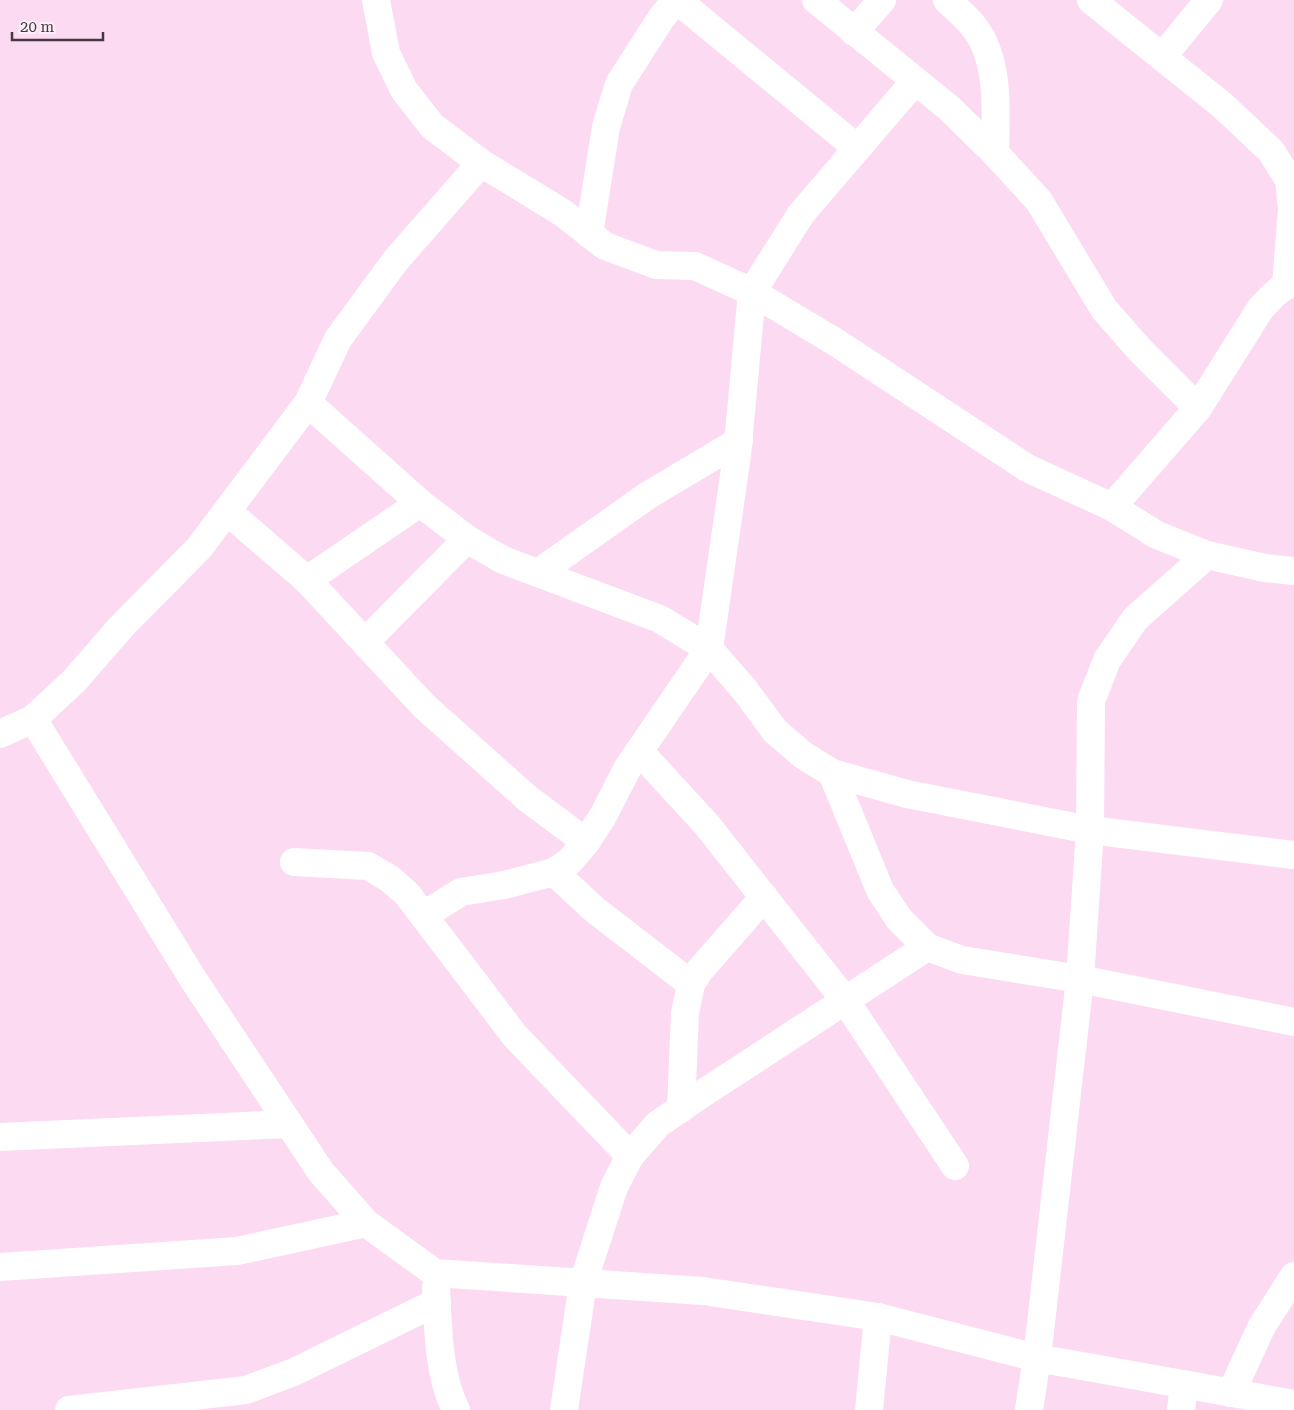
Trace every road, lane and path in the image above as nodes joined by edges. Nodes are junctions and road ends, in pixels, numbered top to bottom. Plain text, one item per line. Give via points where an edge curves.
1 (376, 0) edge
2 (677, 0) edge
3 (816, 0) edge
4 (882, 0) edge
5 (947, 0) edge
6 (1091, 0) edge
7 (1209, 0) edge
8 (854, 32) junction
9 (1162, 57) junction
10 (915, 81) junction
11 (857, 148) junction
12 (995, 153) junction
13 (481, 163) junction
14 (588, 234) junction
15 (1290, 284) edge
16 (752, 292) junction
17 (308, 403) junction
18 (1198, 408) junction
19 (739, 441) junction
20 (420, 503) junction
21 (1112, 507) junction
22 (227, 512) junction
23 (467, 539) junction
24 (1207, 555) junction
25 (1294, 571) edge
26 (538, 573) junction
27 (306, 580) junction
28 (365, 642) junction
29 (709, 649) junction
30 (34, 719) junction
31 (0, 734) edge
32 (639, 751) junction
33 (832, 773) junction
34 (1090, 830) junction
35 (586, 842) junction
36 (1294, 855) edge
37 (294, 862) dead end
38 (554, 872) junction
39 (764, 897) junction
40 (424, 915) junction
41 (927, 947) junction
42 (1080, 979) junction
43 (691, 984) junction
44 (845, 1000) junction
45 (1294, 1022) edge
46 (681, 1109) junction
47 (289, 1124) junction
48 (0, 1137) edge
49 (630, 1156) junction
50 (955, 1166) dead end
51 (366, 1224) junction
52 (0, 1267) edge
53 (436, 1273) junction
54 (1294, 1276) edge
55 (583, 1283) junction
56 (437, 1302) junction
57 (878, 1317) junction
58 (1037, 1358) junction
59 (1230, 1393) junction
60 (1182, 1398) edge
61 (1294, 1404) edge
62 (69, 1410) edge
63 (456, 1410) edge
64 (564, 1410) edge
65 (868, 1410) edge
66 (1029, 1410) edge

1 - 13 street via 386,53 404,90 432,126
2 - 11 street
2 - 14 street via 618,84 606,127
3 - 8 street
4 - 8 street
5 - 12 street via 975,27 989,52 996,106
6 - 9 street
7 - 9 street
8 - 10 street
9 - 15 street via 1222,105 1271,151 1289,180 1292,209
10 - 11 street
10 - 12 street via 949,108
11 - 16 street via 801,214
12 - 18 street via 1040,201 1104,309
13 - 14 street via 562,213
13 - 17 street via 396,260 343,331
14 - 16 street via 605,246 656,265 695,266
15 - 18 street via 1261,308
16 - 19 street
16 - 21 street via 1027,468
17 - 20 street
17 - 22 street
18 - 21 street
19 - 26 street via 647,496
19 - 29 street
20 - 23 street
20 - 27 street
21 - 24 street via 1157,535
22 - 27 street
22 - 30 street via 199,548
23 - 26 street via 503,560
23 - 28 street
24 - 25 street
24 - 34 street via 1134,619 1107,660 1091,701
26 - 29 street via 660,618
27 - 28 street
28 - 35 street via 424,706 527,798
29 - 32 street
29 - 33 street via 775,731 803,755
30 - 31 street
30 - 47 street via 193,979
32 - 35 street
32 - 39 street via 707,825
33 - 34 street via 907,794
33 - 41 street via 880,890 899,919
34 - 36 street
34 - 42 street
35 - 38 street via 570,861
37 - 40 street via 368,866 407,894
38 - 40 street via 461,892
38 - 43 street via 595,910
39 - 43 street
39 - 44 street
40 - 49 street via 515,1036
41 - 42 street via 962,960
41 - 44 street
42 - 45 street
42 - 58 street
43 - 46 street via 684,1013
44 - 46 street
44 - 50 street
46 - 49 street via 658,1124
47 - 48 street
47 - 51 street via 321,1172
49 - 55 street via 614,1187
51 - 52 street via 237,1251
51 - 53 street
53 - 55 street
53 - 56 street
54 - 59 street via 1262,1326
55 - 57 street via 703,1290
55 - 64 street
56 - 62 street via 294,1372 246,1390
56 - 63 street via 438,1343 450,1399
57 - 58 street
57 - 65 street
58 - 60 street
58 - 66 street
59 - 60 street
59 - 61 street

